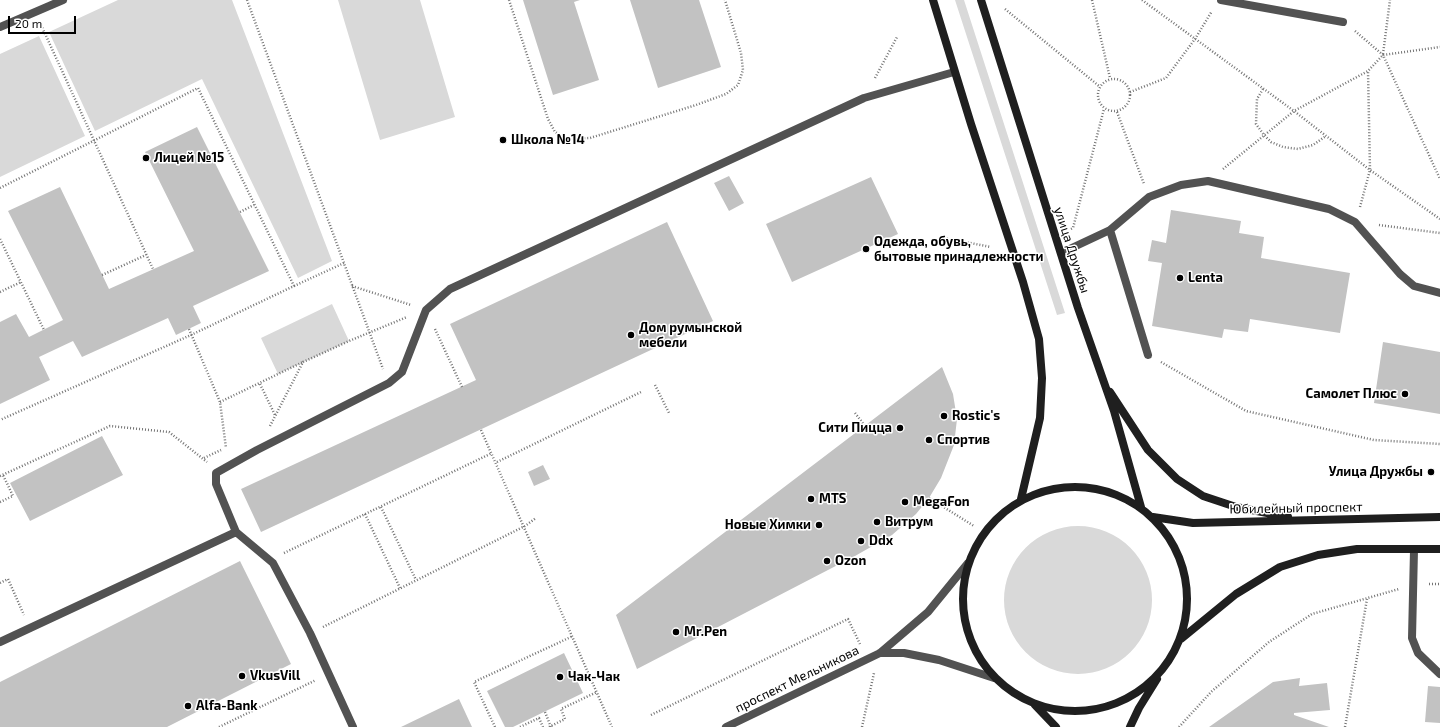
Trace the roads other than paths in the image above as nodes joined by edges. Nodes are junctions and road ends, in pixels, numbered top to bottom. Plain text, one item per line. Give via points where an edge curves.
1 (63, 0) edge
2 (933, 0) edge
3 (981, 0) edge
4 (1221, 0) edge
5 (1343, 22) road end
6 (0, 27) edge
7 (954, 72) junction
8 (1110, 230) junction
9 (1061, 253) junction
10 (1440, 293) edge
11 (1148, 355) road end
12 (1104, 382) junction
13 (1021, 499) junction
14 (1141, 507) junction
15 (1153, 517) junction
16 (1440, 517) edge
17 (1304, 520) junction
18 (236, 532) junction
19 (1440, 548) edge
20 (1414, 550) junction
21 (968, 563) junction
22 (1181, 639) junction
23 (0, 642) edge
24 (880, 653) junction
25 (1160, 674) junction
26 (1440, 674) edge
27 (994, 678) junction
28 (1034, 704) junction
29 (353, 727) edge
30 (726, 727) edge
31 (1056, 727) edge
32 (1130, 727) edge

1 - 6 street
2 - 7 main road
3 - 9 main road, улица Дружбы
4 - 5 street
7 - 13 main road via 1019,268 1039,339 1042,378 1040,418
7 - 18 street via 864,98 450,289 426,310 402,372 389,383 257,450 216,474 216,484
8 - 9 street
8 - 10 street via 1149,197 1181,185 1208,181 1329,210 1356,222 1400,274 1414,286
8 - 11 street
9 - 12 main road, улица Дружбы
12 - 14 main road, улица Дружбы
12 - 17 main road via 1148,450 1177,479 1203,496 1236,507
13 - 14 main road via 1050,488 1082,486 1113,492
13 - 21 main road via 998,516 980,537
14 - 15 main road
15 - 17 main road, Юбилейный проспект via 1194,522
15 - 22 main road via 1174,543 1185,574 1188,607
16 - 17 main road, Юбилейный проспект
18 - 23 street
18 - 29 street via 273,563 310,633
19 - 20 main road
20 - 22 main road via 1357,549 1318,555 1280,567 1236,594
20 - 26 street via 1412,638 1418,653
21 - 24 street, проспект Мельникова via 928,612
21 - 27 main road via 962,593 965,624 975,653
22 - 25 main road
24 - 27 street, проспект Мельникова via 904,653 939,660
24 - 30 street, проспект Мельникова
25 - 28 main road via 1130,698 1093,711 1054,710
25 - 32 main road
27 - 28 main road via 1014,695
28 - 31 main road

